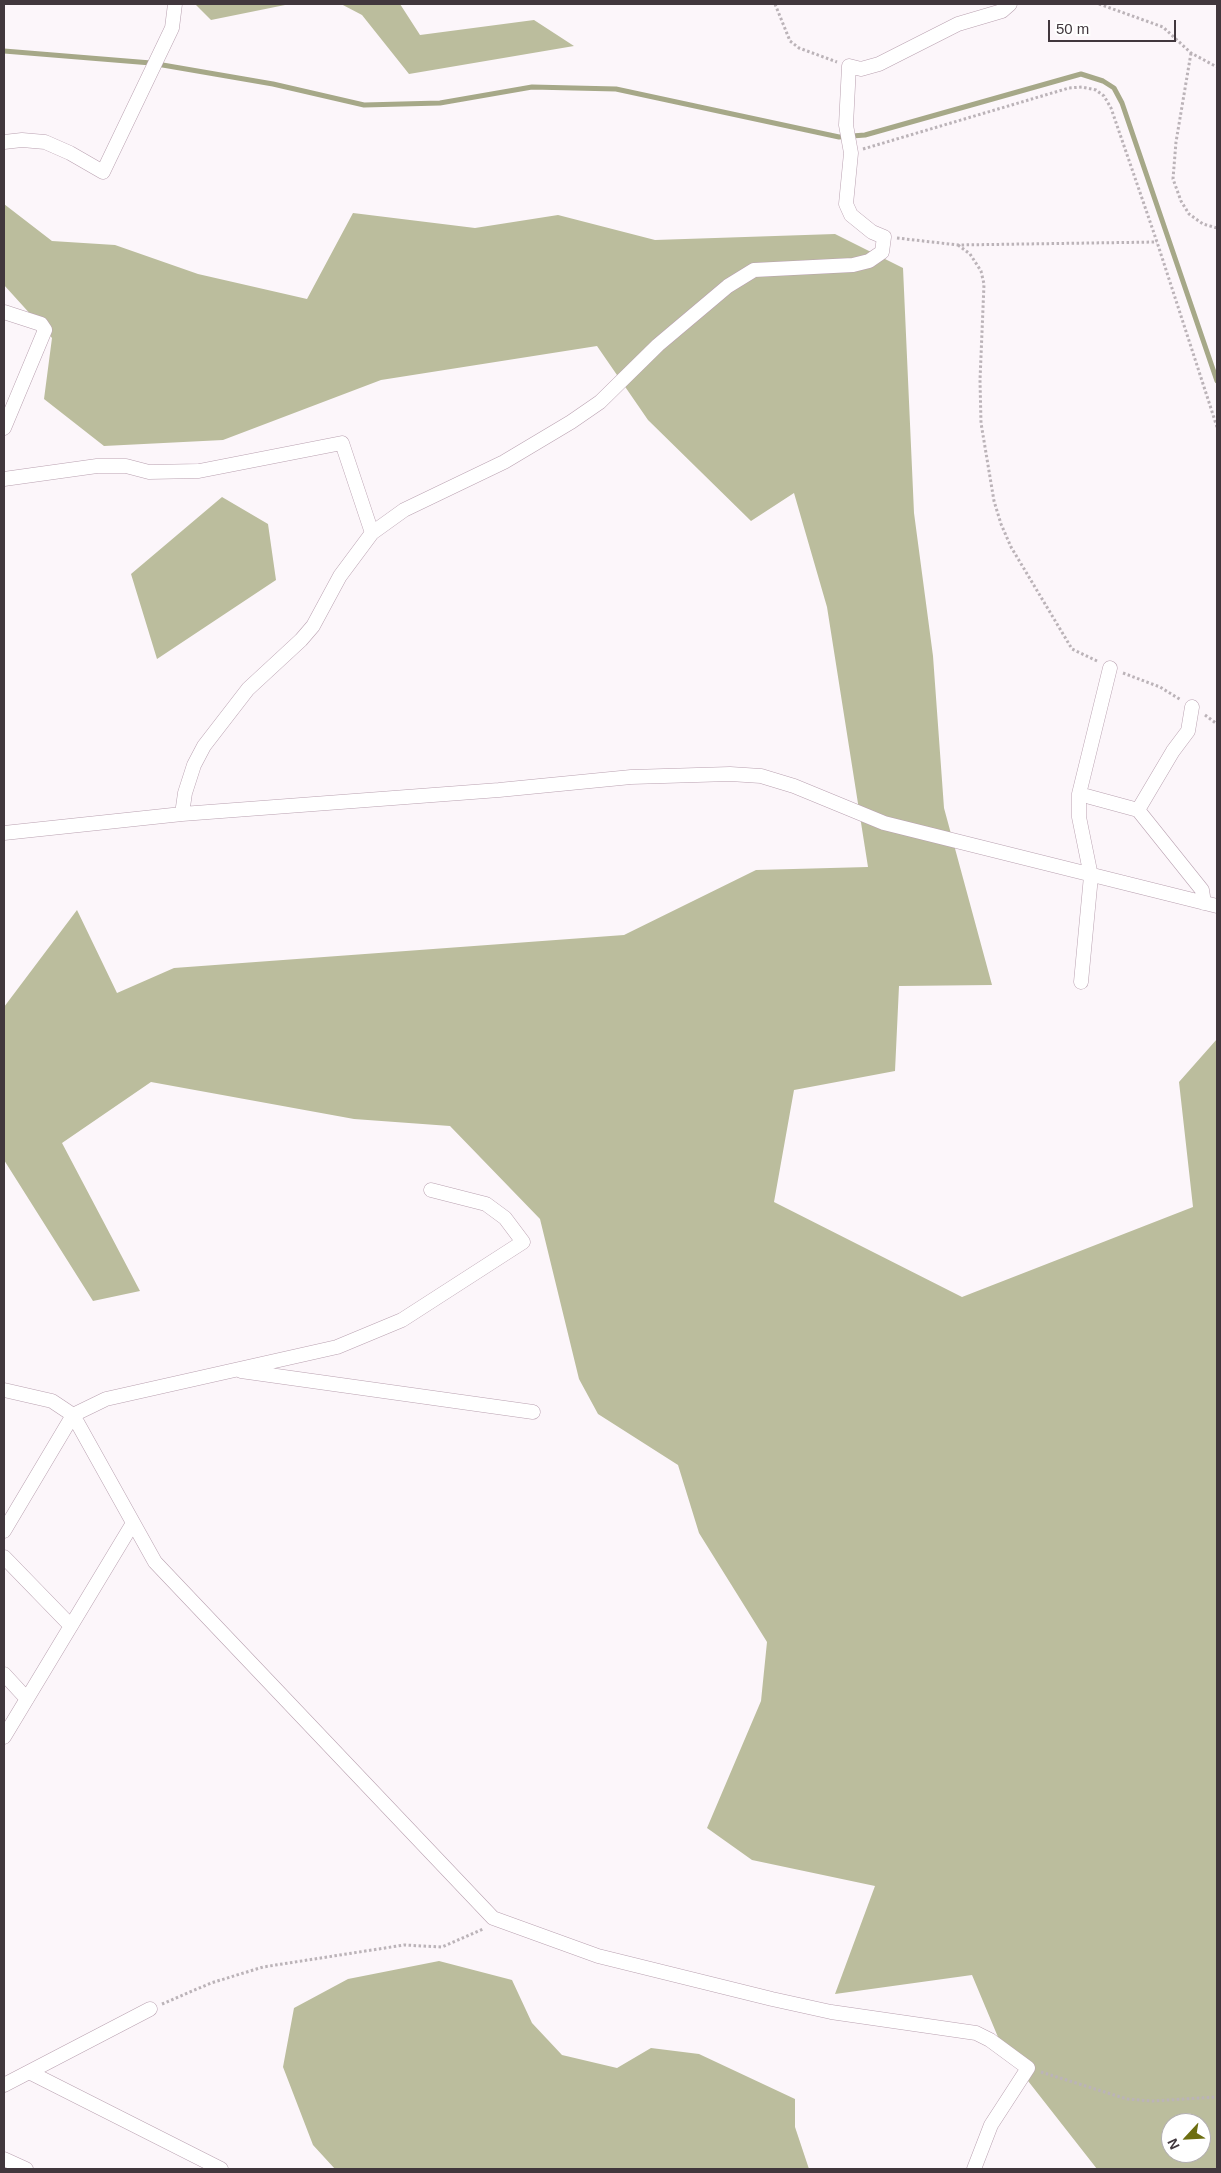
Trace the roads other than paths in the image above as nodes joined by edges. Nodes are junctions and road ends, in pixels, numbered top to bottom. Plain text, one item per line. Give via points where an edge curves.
1 (175, 4) edge
2 (1010, 4) edge
3 (4, 142) edge
4 (4, 312) edge
5 (4, 428) edge
6 (4, 479) edge
7 (372, 533) junction
8 (1110, 668) road end
9 (1192, 707) road end
10 (1079, 794) junction
11 (1138, 810) junction
12 (182, 814) junction
13 (4, 833) edge
14 (1090, 876) junction
15 (1210, 904) edge
16 (1081, 982) dead end
17 (431, 1190) dead end
18 (233, 1370) junction
19 (4, 1390) edge
20 (534, 1412) dead end
21 (73, 1415) junction
22 (133, 1523) junction
23 (4, 1530) edge
24 (4, 1557) edge
25 (71, 1626) junction
26 (4, 1674) edge
27 (27, 1699) junction
28 (4, 1737) edge
29 (150, 2010) road end
30 (29, 2072) junction
31 (4, 2084) edge
32 (4, 2158) edge
33 (26, 2169) edge
34 (220, 2169) edge
35 (974, 2169) edge

1 - 3 street via 172,28 104,172 45,142
2 - 7 street via 1002,11 958,24 879,64 861,68 850,66 846,125 851,152 846,204 851,215 884,237 882,252 869,261 853,265 754,270 728,286 658,345 600,402 571,422 504,462 404,510
4 - 5 street via 42,324 45,330
6 - 7 street via 97,466 126,466 149,472 199,470 342,443
7 - 12 street via 340,576 302,640 248,689 204,746 194,765
8 - 10 street
9 - 11 street via 1188,731
10 - 11 street
10 - 14 street via 1079,818
11 - 15 street
12 - 13 street
12 - 14 street via 631,777 694,773 761,776 884,823
14 - 15 street
14 - 16 street
17 - 18 street via 486,1204 505,1218 523,1242 402,1320 337,1347
18 - 20 street
18 - 21 street via 106,1399
19 - 21 street via 52,1401
21 - 22 street
21 - 23 street
22 - 25 street
22 - 35 street via 155,1562 493,1918 598,1956 772,1999 831,2012 976,2033 1028,2068 990,2125
24 - 25 street
25 - 27 street
26 - 27 street
27 - 28 street
29 - 30 street
30 - 31 street
30 - 34 street
32 - 33 street

